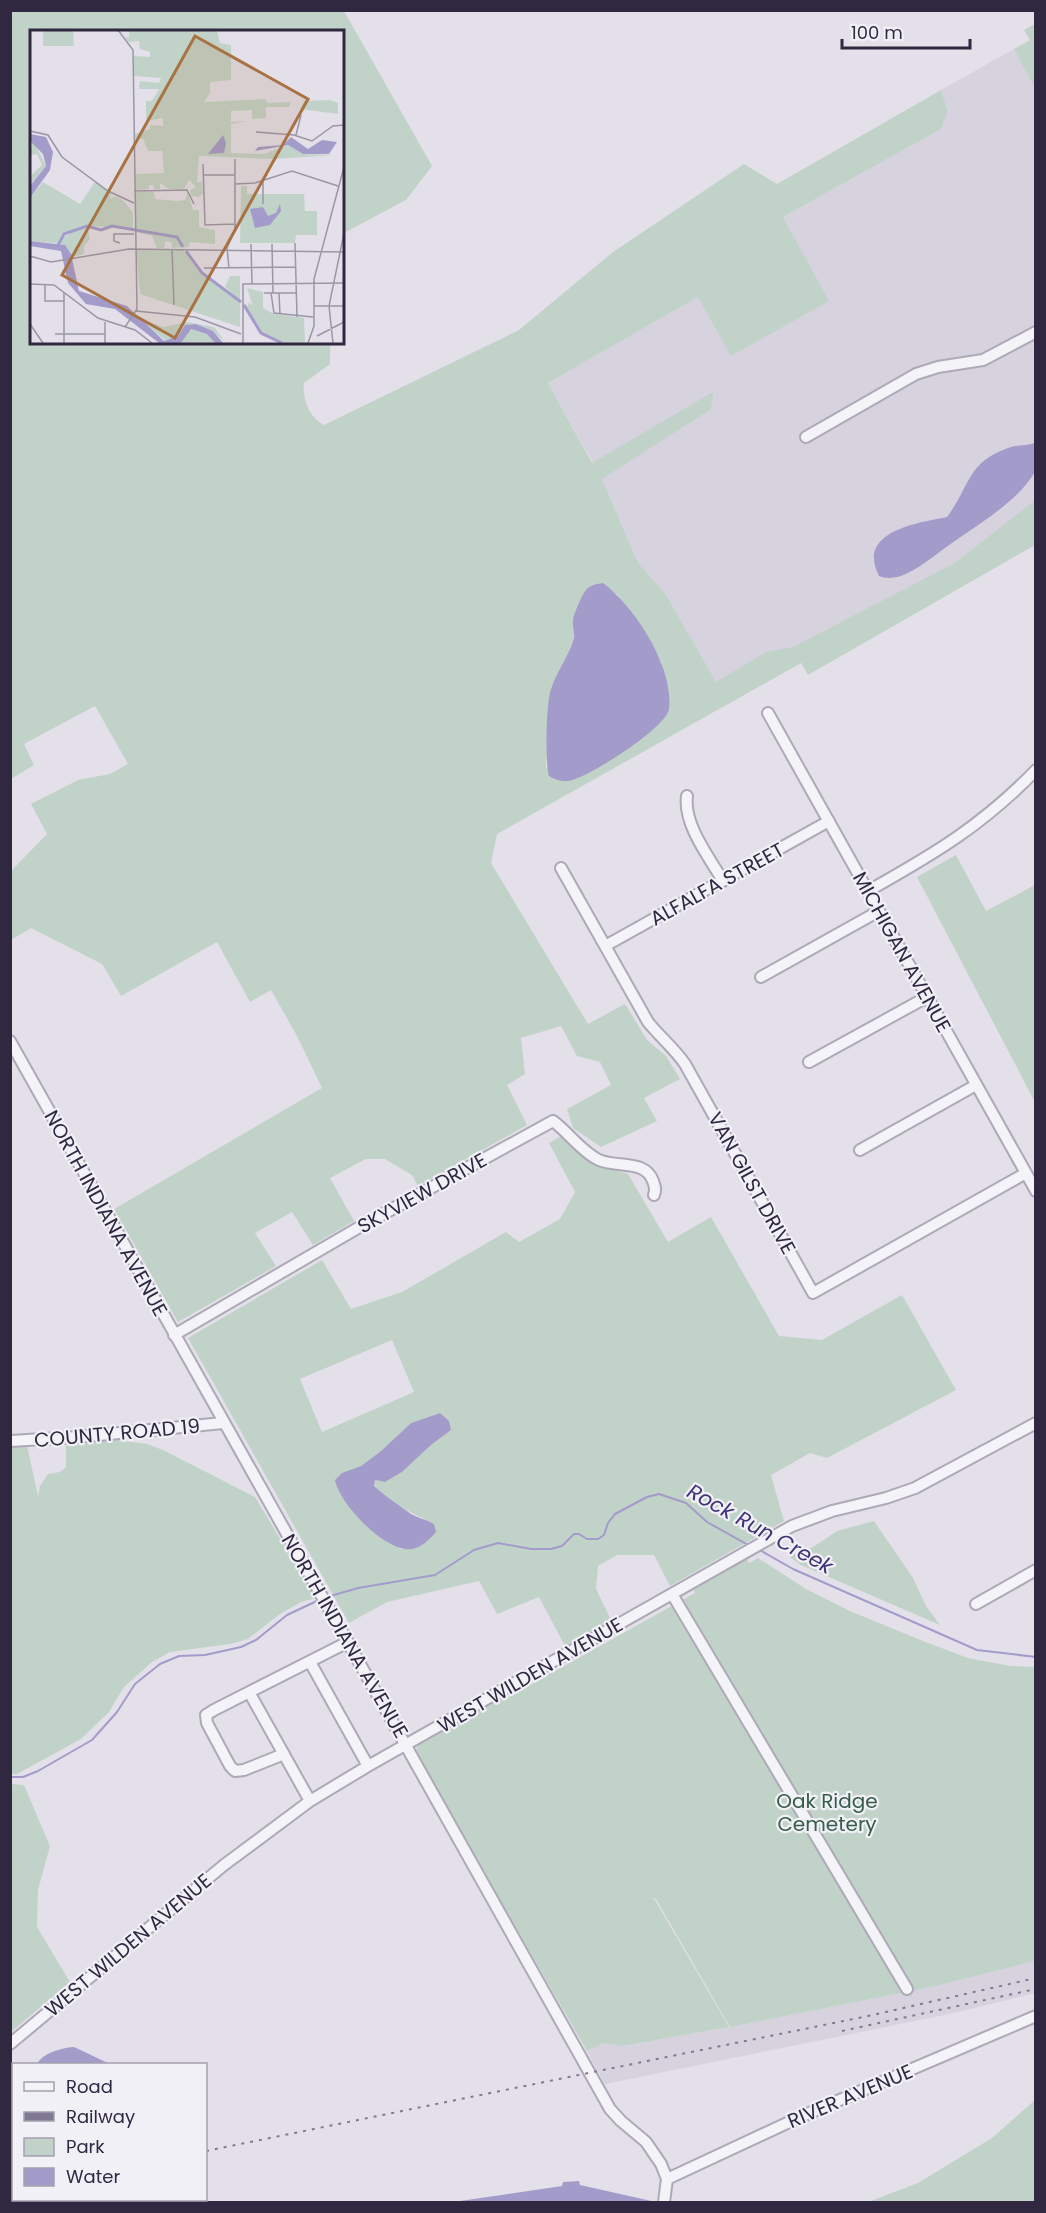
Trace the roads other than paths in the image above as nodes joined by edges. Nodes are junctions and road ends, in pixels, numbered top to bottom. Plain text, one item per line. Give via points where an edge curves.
1 (1035, 332) edge
2 (806, 437) dead end
3 (768, 713) dead end
4 (1035, 770) edge
5 (687, 796) dead end
6 (829, 821) junction
7 (561, 868) dead end
8 (723, 881) junction
9 (868, 891) junction
10 (879, 911) junction
11 (605, 946) junction
12 (761, 977) dead end
13 (927, 997) junction
14 (10, 1041) edge
15 (809, 1062) dead end
16 (976, 1085) junction
17 (860, 1150) dead end
18 (1026, 1173) junction
19 (1035, 1191) edge
20 (654, 1195) dead end
21 (174, 1335) junction
22 (223, 1423) junction
23 (1035, 1423) edge
24 (10, 1441) edge
25 (1035, 1570) edge
26 (672, 1594) junction
27 (976, 1604) dead end
28 (348, 1642) junction
29 (310, 1662) junction
30 (249, 1692) junction
31 (406, 1744) junction
32 (284, 1754) junction
33 (368, 1766) junction
34 (310, 1802) junction
35 (907, 1989) dead end
36 (1035, 2016) edge
37 (11, 2043) edge
38 (667, 2179) junction
39 (664, 2201) edge

1 - 2 street via 983,360 916,374
3 - 6 street, MICHIGAN AVENUE
4 - 9 street via 959,837
5 - 8 street via 689,821
6 - 8 street, ALFALFA STREET
6 - 9 street, MICHIGAN AVENUE
7 - 11 street, VAN GILST DRIVE
8 - 11 street, ALFALFA STREET
9 - 10 street, MICHIGAN AVENUE
10 - 12 street
10 - 13 street, MICHIGAN AVENUE
11 - 18 street, VAN GILST DRIVE via 648,1022 685,1064 813,1293
13 - 15 street
13 - 16 street, MICHIGAN AVENUE
14 - 21 street, NORTH INDIANA AVENUE
16 - 17 street
16 - 18 street, MICHIGAN AVENUE
18 - 19 street, MICHIGAN AVENUE
20 - 21 street, SKYVIEW DRIVE via 652,1178 646,1172 636,1166 599,1160 553,1121
21 - 22 street, NORTH INDIANA AVENUE
22 - 24 street, COUNTY ROAD 19
22 - 28 street, NORTH INDIANA AVENUE
23 - 26 street, WEST WILDEN AVENUE via 915,1488 823,1514 767,1540
25 - 27 street
26 - 31 street, WEST WILDEN AVENUE
26 - 35 street
28 - 29 street
28 - 31 street, NORTH INDIANA AVENUE
29 - 30 street
29 - 33 street
30 - 32 street
30 - 32 street via 206,1715 230,1766 235,1771 243,1770
31 - 33 street, WEST WILDEN AVENUE
31 - 38 street, NORTH INDIANA AVENUE via 610,2109 654,2151
32 - 34 street
33 - 34 street, WEST WILDEN AVENUE
34 - 37 street, WEST WILDEN AVENUE via 224,1864
36 - 38 street, RIVER AVENUE
38 - 39 street

